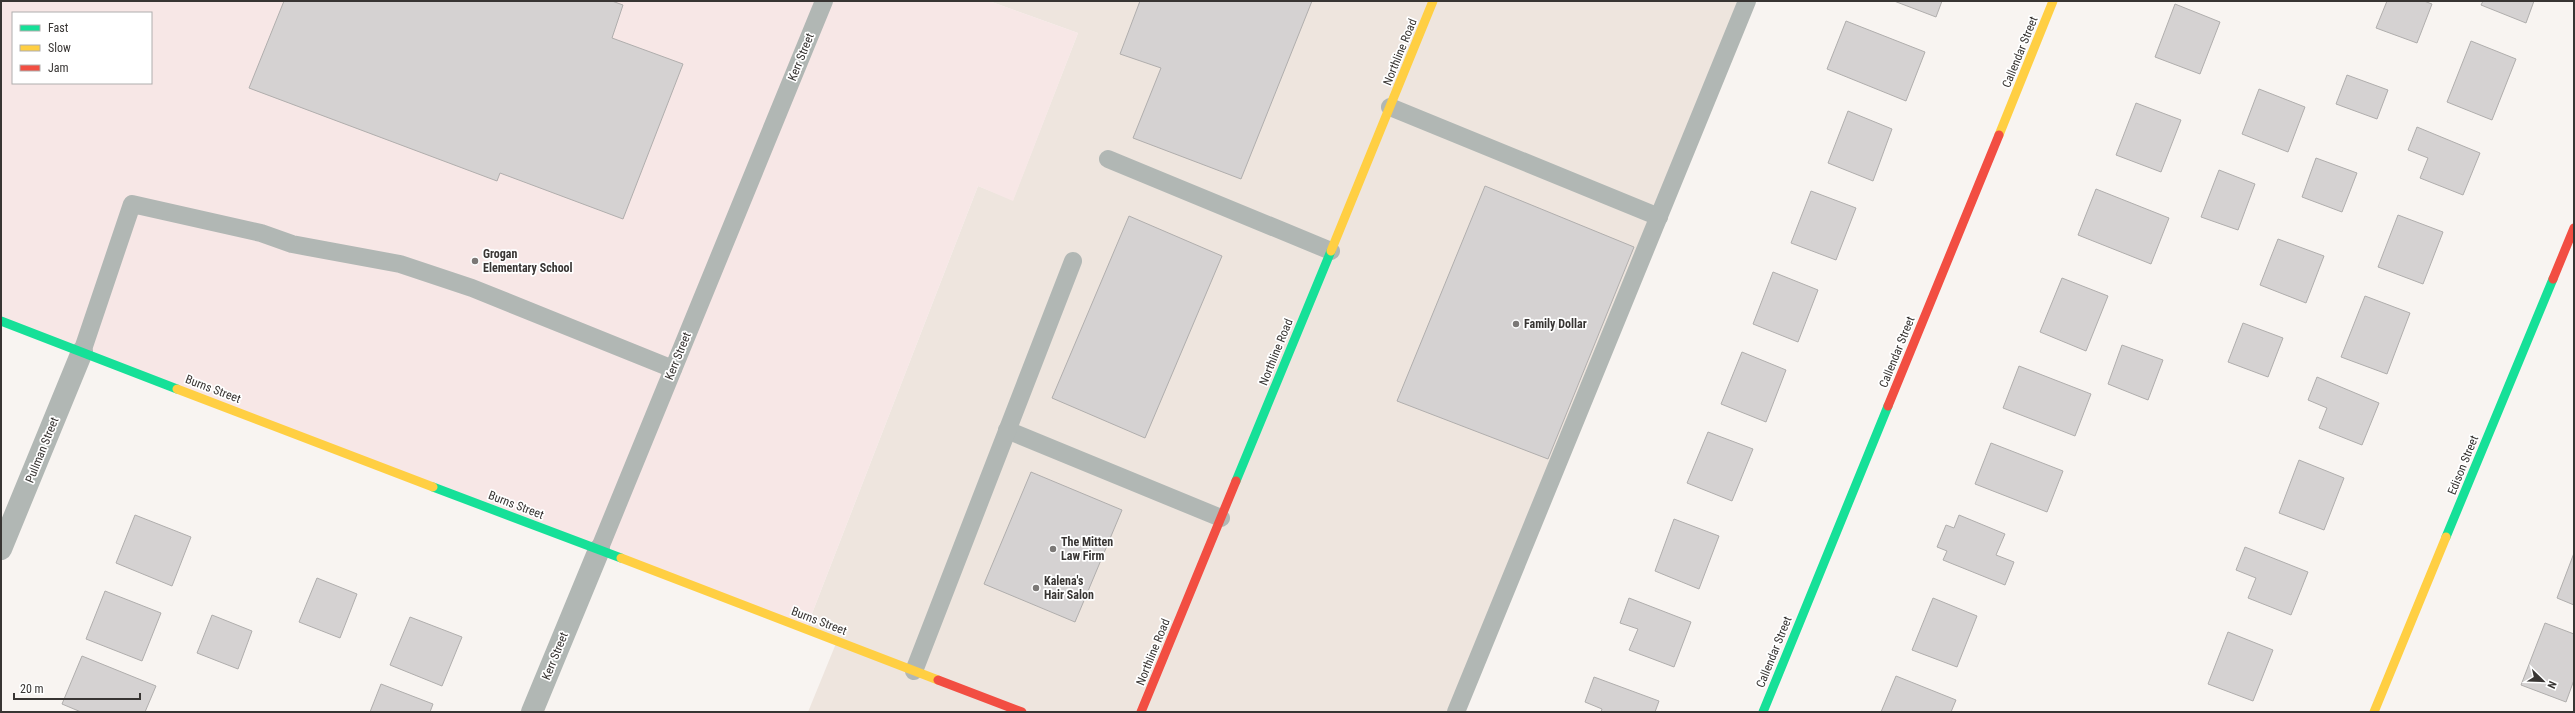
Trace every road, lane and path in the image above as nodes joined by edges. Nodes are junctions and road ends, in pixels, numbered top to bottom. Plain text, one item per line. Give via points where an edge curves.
1 (824, 1) edge
2 (1434, 1) edge
3 (1747, 1) edge
4 (2053, 1) edge
5 (1390, 107) junction
6 (1108, 159) dead end
7 (1659, 217) junction
8 (2574, 228) edge
9 (1331, 251) junction
10 (1072, 261) dead end
11 (1, 321) edge
12 (82, 352) junction
13 (673, 369) junction
14 (1007, 430) junction
15 (1221, 518) junction
16 (1, 549) edge
17 (599, 550) junction
18 (914, 671) junction
19 (532, 712) edge
20 (1022, 712) edge
21 (1141, 712) edge
22 (1456, 712) edge
23 (1763, 712) edge
24 (2374, 712) edge

1 - 13 lane, Kerr Street
2 - 5 street, Northline Road
3 - 7 lane
4 - 23 street, Callendar Street
5 - 7 lane
5 - 9 street, Northline Road
6 - 9 lane
7 - 22 lane
8 - 24 street, Edison Street
9 - 15 street, Northline Road
10 - 14 lane
11 - 12 street, Burns Street
12 - 13 lane via 132,204 261,233 292,244 400,264 472,288
12 - 16 street, Pullman Street
12 - 17 street, Burns Street
13 - 17 lane, Kerr Street
14 - 15 lane
14 - 18 lane
15 - 21 street, Northline Road
17 - 18 street, Burns Street
17 - 19 street, Kerr Street
18 - 20 street, Burns Street

